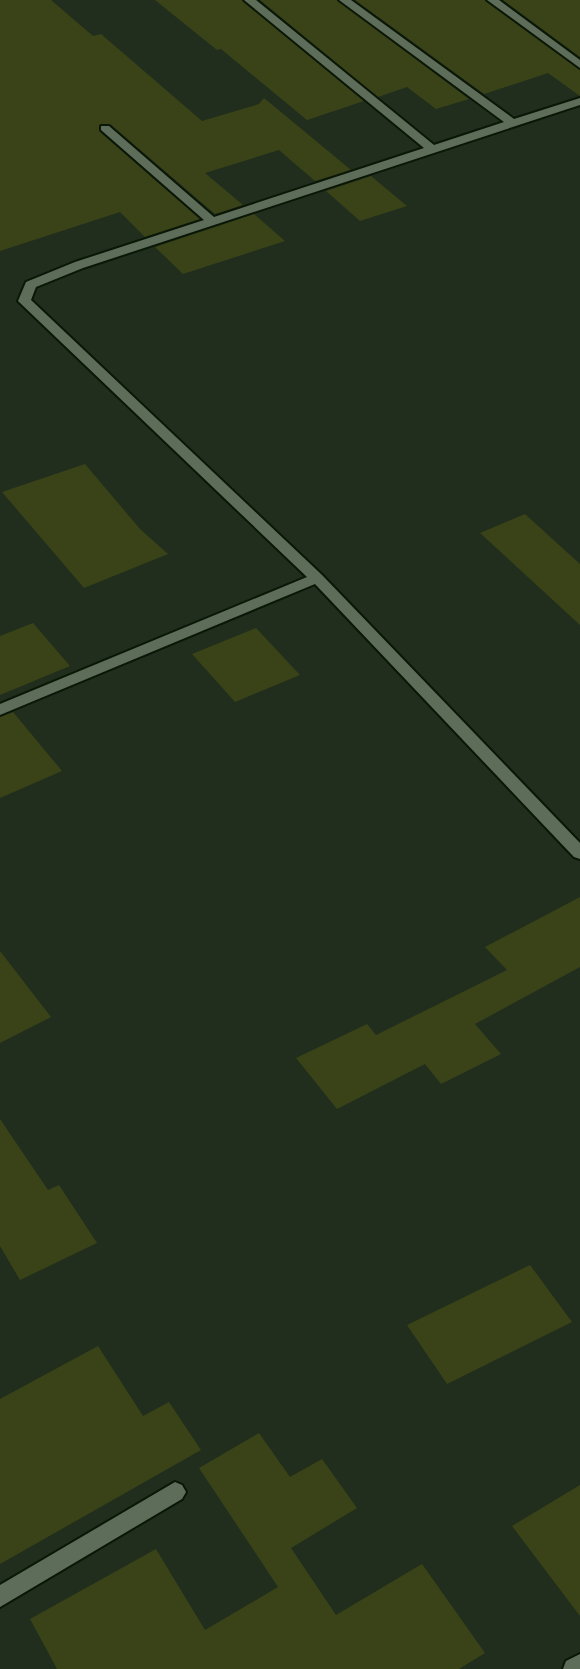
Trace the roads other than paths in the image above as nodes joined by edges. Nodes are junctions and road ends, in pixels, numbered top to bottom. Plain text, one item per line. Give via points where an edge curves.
1 (249, 0) edge
2 (344, 0) edge
3 (492, 0) edge
4 (580, 65) edge
5 (580, 101) edge
6 (511, 122) junction
7 (105, 128) dead end
8 (432, 149) junction
9 (211, 220) junction
10 (317, 578) junction
11 (0, 710) edge
12 (580, 853) edge
13 (175, 1492) dead end
14 (0, 1597) edge
15 (580, 1665) edge
16 (574, 1669) edge

1 - 8 street
2 - 6 street
3 - 4 street
5 - 6 street
6 - 8 street
7 - 9 street
8 - 9 street
9 - 10 street via 39,280 30,285 24,301
10 - 11 street
10 - 12 street
13 - 14 street
15 - 16 street

